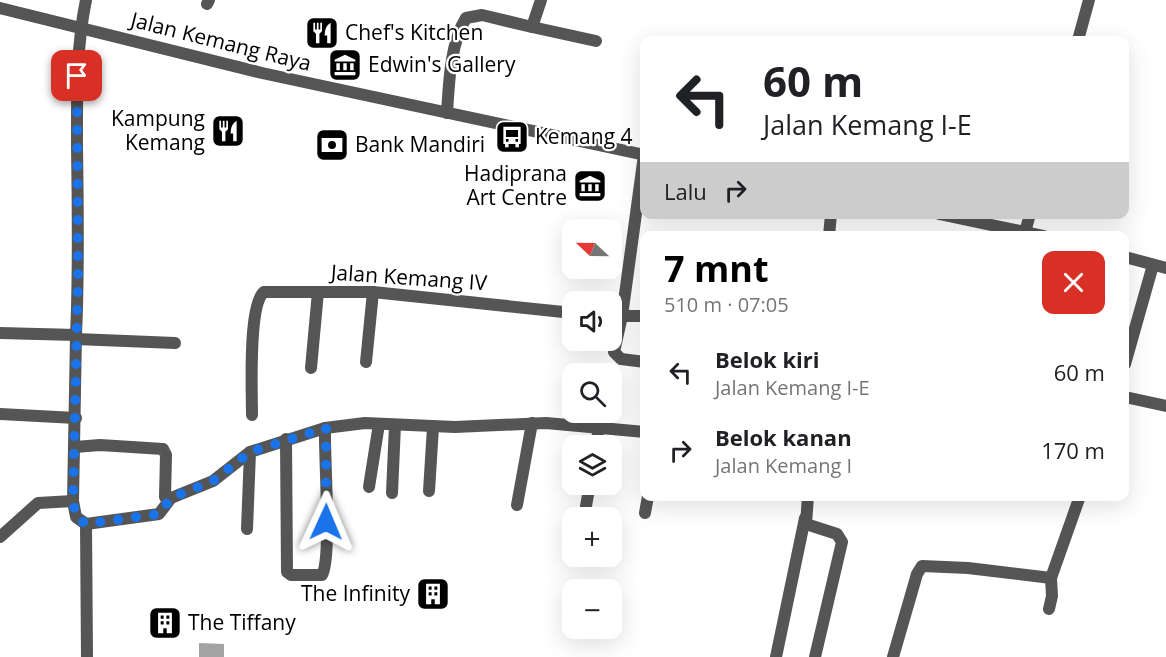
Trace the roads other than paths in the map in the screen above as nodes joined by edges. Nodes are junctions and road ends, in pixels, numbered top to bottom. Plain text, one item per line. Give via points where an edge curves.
1 (86, 0) edge
2 (541, 0) edge
3 (1089, 0) edge
4 (0, 8) edge
5 (80, 27) junction
6 (532, 27) junction
7 (1079, 36) edge
8 (596, 41) dead end
9 (447, 113) junction
10 (640, 154) edge
11 (640, 184) edge
12 (962, 219) edge
13 (1016, 231) edge
14 (1129, 258) edge
15 (1153, 264) junction
16 (1166, 268) edge
17 (621, 291) edge
18 (318, 292) junction
19 (373, 292) junction
20 (562, 312) edge
21 (622, 316) edge
22 (640, 316) edge
23 (0, 333) edge
24 (76, 337) junction
25 (175, 343) dead end
26 (1129, 350) edge
27 (616, 351) edge
28 (640, 361) edge
29 (366, 362) dead end
30 (311, 368) dead end
31 (1129, 398) edge
32 (1166, 406) edge
33 (0, 414) edge
34 (252, 415) dead end
35 (76, 418) junction
36 (532, 423) junction
37 (379, 424) junction
38 (395, 425) junction
39 (433, 427) junction
40 (599, 427) junction
41 (326, 428) junction
42 (640, 431) edge
43 (598, 435) edge
44 (286, 439) junction
45 (75, 447) junction
46 (250, 452) junction
47 (369, 487) dead end
48 (429, 490) dead end
49 (392, 493) dead end
50 (588, 495) edge
51 (165, 497) dead end
52 (73, 501) junction
53 (647, 501) edge
54 (807, 501) edge
55 (1078, 501) edge
56 (517, 505) dead end
57 (586, 506) dead end
58 (645, 513) dead end
59 (805, 518) junction
60 (86, 524) junction
61 (247, 529) dead end
62 (0, 537) edge
63 (1051, 578) junction
64 (1048, 609) dead end
65 (87, 657) edge
66 (776, 657) edge
67 (815, 657) edge
68 (893, 657) edge

1 - 5 street
2 - 6 street
3 - 7 street
4 - 5 street, Jalan Kemang Raya
5 - 9 street, Jalan Kemang Raya via 262,73
5 - 24 street
6 - 8 street
6 - 9 street via 482,15 466,18 453,60
9 - 10 street, Jalan Kemang Raya
11 - 17 street
12 - 13 street
14 - 15 street
15 - 16 street
15 - 26 street
18 - 19 street, Jalan Kemang IV
18 - 30 street, Jalan Kemang IV
18 - 34 street via 269,290 258,297 253,334
19 - 20 street, Jalan Kemang IV
19 - 29 street
21 - 22 street
23 - 24 street
24 - 25 street
24 - 35 street
27 - 28 street via 616,357
31 - 32 street
33 - 35 street
35 - 45 street
36 - 39 street
36 - 40 street
36 - 56 street
37 - 38 street
37 - 41 street
37 - 47 street
38 - 39 street
38 - 49 street
39 - 48 street
40 - 42 street
40 - 43 street
41 - 44 street
41 - 44 street via 322,575 287,572
44 - 46 street
45 - 51 street via 159,447 166,455
45 - 52 street
46 - 60 street via 213,481 171,498 159,514
46 - 61 street
50 - 57 street
52 - 60 street via 76,517
52 - 62 street via 38,503
53 - 58 street
54 - 59 street
55 - 63 street
59 - 66 street
59 - 67 street via 809,526 837,534 842,542
60 - 65 street
63 - 64 street
63 - 68 street via 922,566

